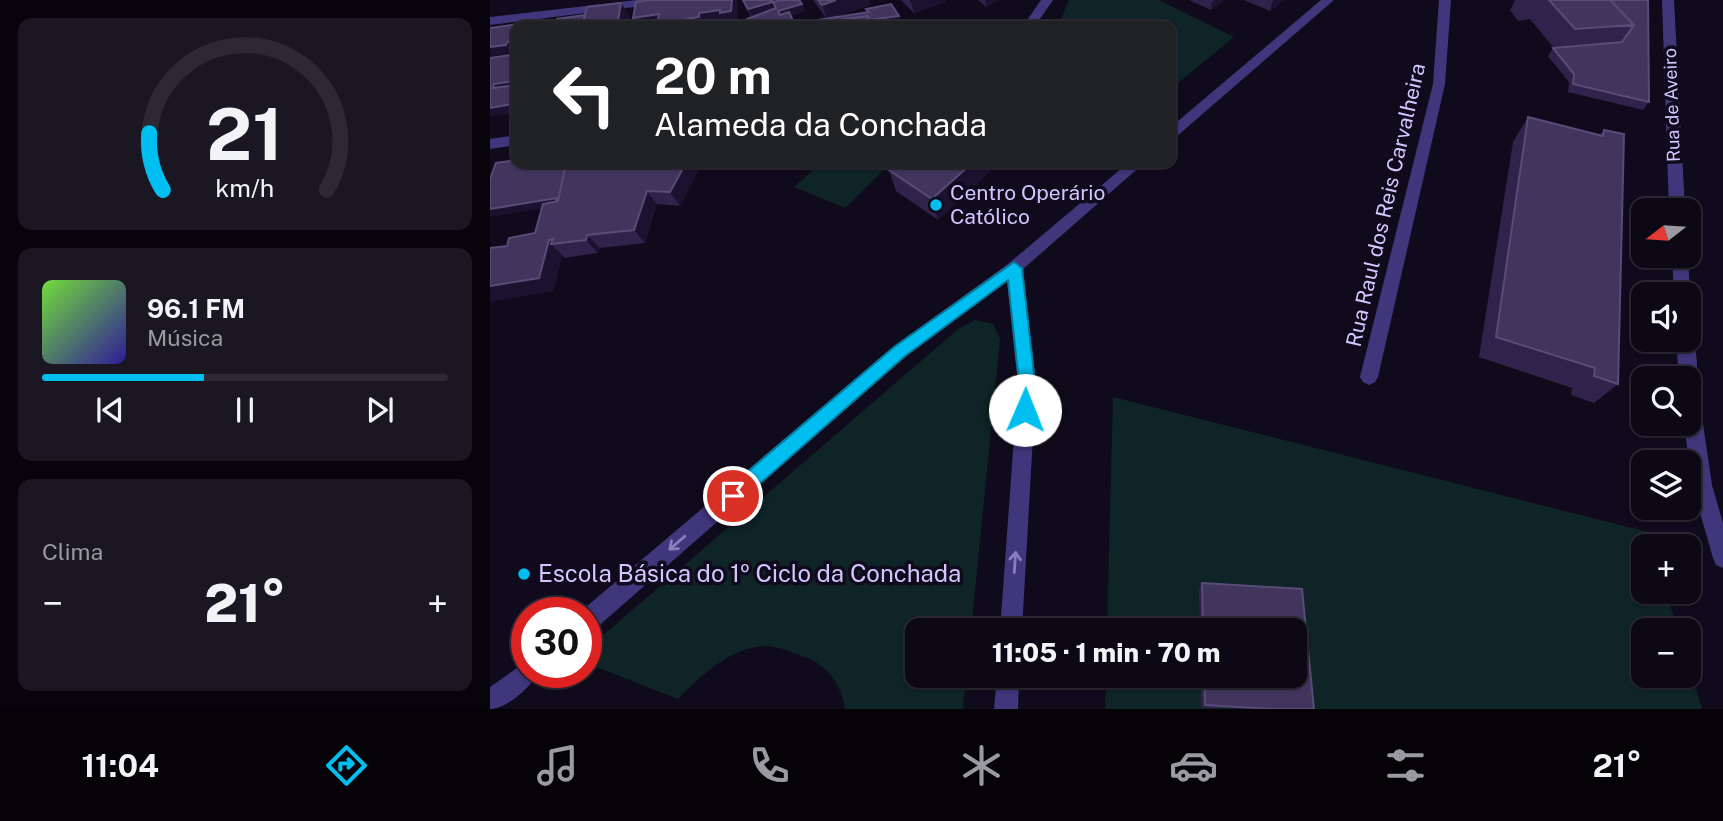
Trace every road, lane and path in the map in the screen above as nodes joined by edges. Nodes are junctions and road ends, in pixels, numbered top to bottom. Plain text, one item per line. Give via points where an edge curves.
1 (666, 0) edge
2 (1047, 0) edge
3 (1328, 0) edge
4 (1445, 0) edge
5 (1668, 0) edge
6 (490, 21) edge
7 (1032, 21) edge
8 (1176, 130) edge
9 (511, 141) edge
10 (490, 144) edge
11 (1131, 168) edge
12 (1676, 198) edge
13 (1014, 268) junction
14 (1368, 377) dead end
15 (1695, 436) edge
16 (1723, 558) edge
17 (602, 608) edge
18 (1012, 618) edge
19 (511, 685) edge
20 (1007, 688) edge
21 (490, 702) edge
22 (1006, 709) edge

1 - 6 street
2 - 7 street
3 - 8 street
4 - 14 street, Rua Raul dos Reis Carvalheira via 1439,84
5 - 12 street, Rua de Aveiro
9 - 10 street
11 - 13 street
13 -> 17 street via 900,351
18 -> 13 street via 1027,383
15 - 16 street via 1702,485
19 - 21 street
20 - 22 street

